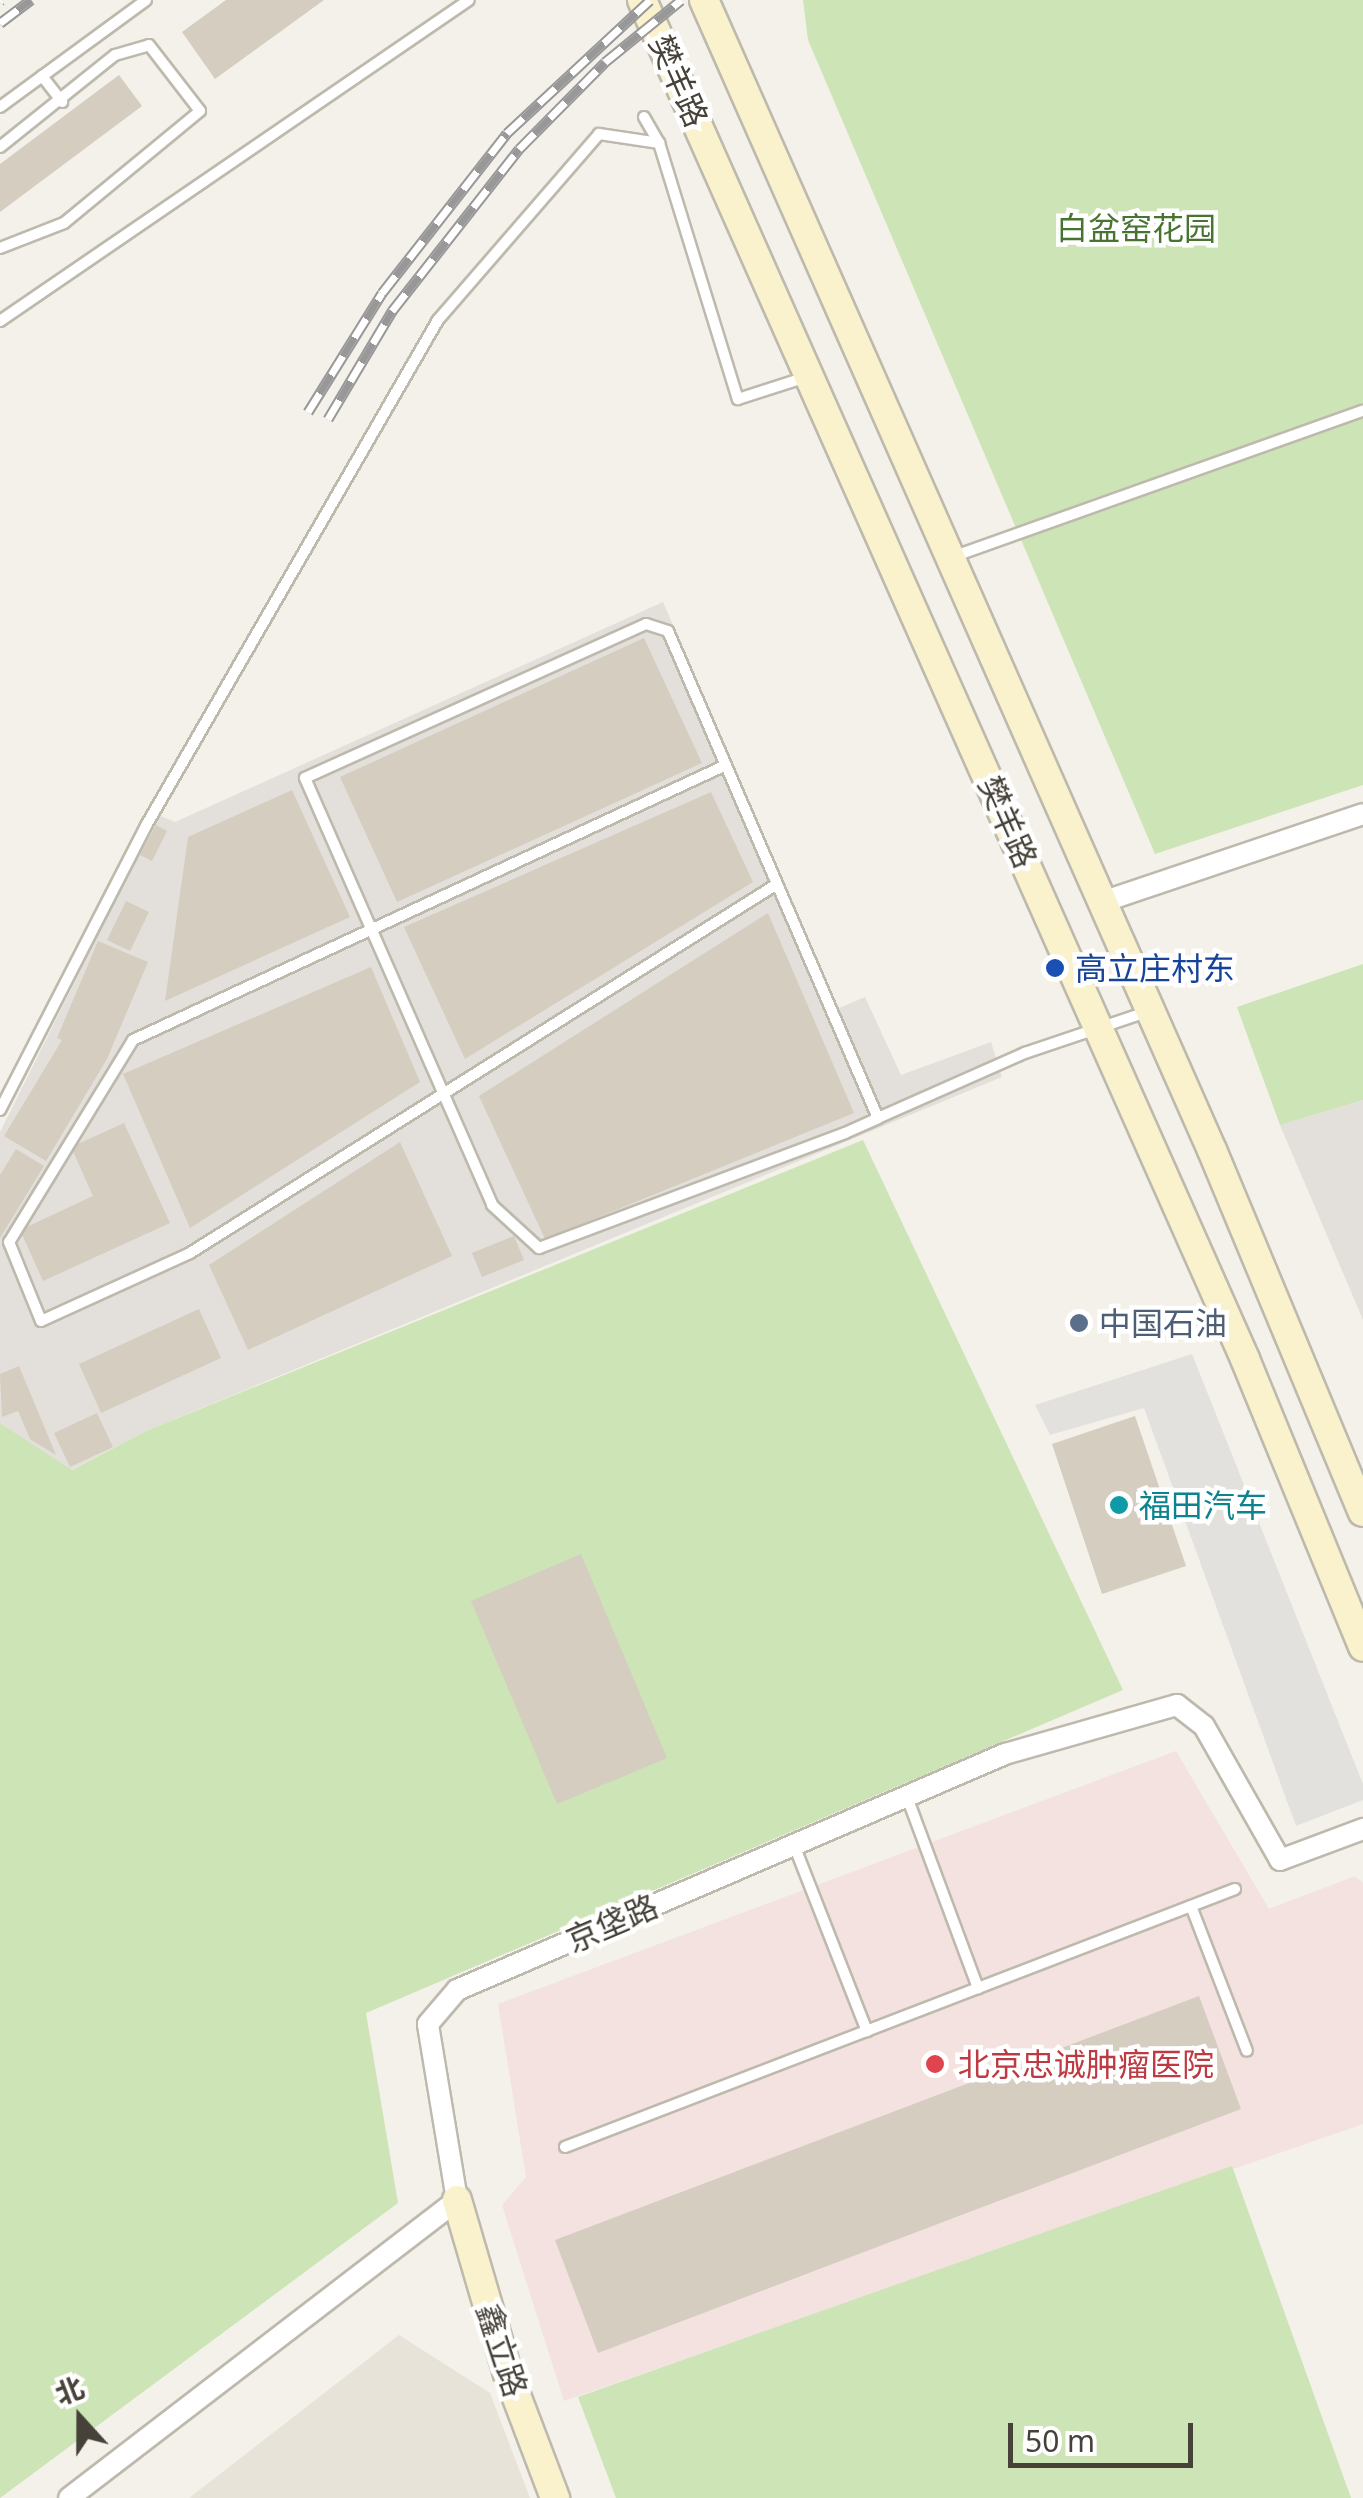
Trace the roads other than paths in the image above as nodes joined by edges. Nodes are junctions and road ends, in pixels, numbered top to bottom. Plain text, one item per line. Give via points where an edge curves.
1 (146, 0) edge
2 (469, 0) edge
3 (642, 0) edge
4 (704, 0) edge
5 (42, 76) junction
6 (62, 102) junction
7 (0, 106) edge
8 (644, 118) dead end
9 (659, 143) junction
10 (0, 148) edge
11 (0, 248) edge
12 (0, 322) edge
13 (810, 376) junction
14 (1363, 412) edge
15 (951, 557) junction
16 (726, 765) junction
17 (1363, 814) edge
18 (777, 884) junction
19 (1102, 902) junction
20 (371, 929) junction
21 (1149, 1011) junction
22 (1098, 1027) junction
23 (444, 1094) junction
24 (0, 1110) edge
25 (878, 1118) junction
26 (1363, 1512) edge
27 (1363, 1648) edge
28 (907, 1796) junction
29 (1363, 1829) edge
30 (794, 1844) junction
31 (1235, 1889) dead end
32 (1190, 1906) junction
33 (978, 1988) junction
34 (867, 2031) junction
35 (1247, 2051) dead end
36 (565, 2148) dead end
37 (458, 2200) junction
38 (69, 2498) edge
39 (555, 2498) edge

1 - 5 lane
2 - 12 lane
3 - 13 main road, 樊羊路
4 - 15 main road, 樊羊路
5 - 6 lane
5 - 7 lane
6 - 10 lane
6 - 11 lane via 115,55 148,44 200,111 64,224
8 - 9 lane
9 - 13 lane via 738,399
9 - 24 lane via 599,134 438,320 147,824
13 - 22 main road, 樊羊路
14 - 15 lane
15 - 19 main road, 樊羊路
16 - 18 lane
16 - 20 lane
16 - 20 lane via 668,632 646,624 305,778
17 - 19 street
18 - 23 lane
18 - 25 lane
19 - 21 main road, 樊羊路
20 - 23 lane
20 - 23 lane via 133,1040 9,1242 41,1320 190,1253
21 - 22 lane
21 - 26 main road, 樊羊路
22 - 25 lane
22 - 27 main road, 樊羊路
23 - 25 lane via 492,1205 539,1248
28 - 29 street, 京垡路 via 1005,1754 1177,1705 1204,1726 1280,1860
28 - 30 street, 京垡路
28 - 33 lane
30 - 34 lane
30 - 37 street, 京垡路 via 457,1990 438,2007 428,2024
31 - 32 lane
32 - 33 lane
32 - 35 lane
33 - 34 lane
34 - 36 lane
37 - 38 street
37 - 39 main road, 鑫立路 via 508,2374

